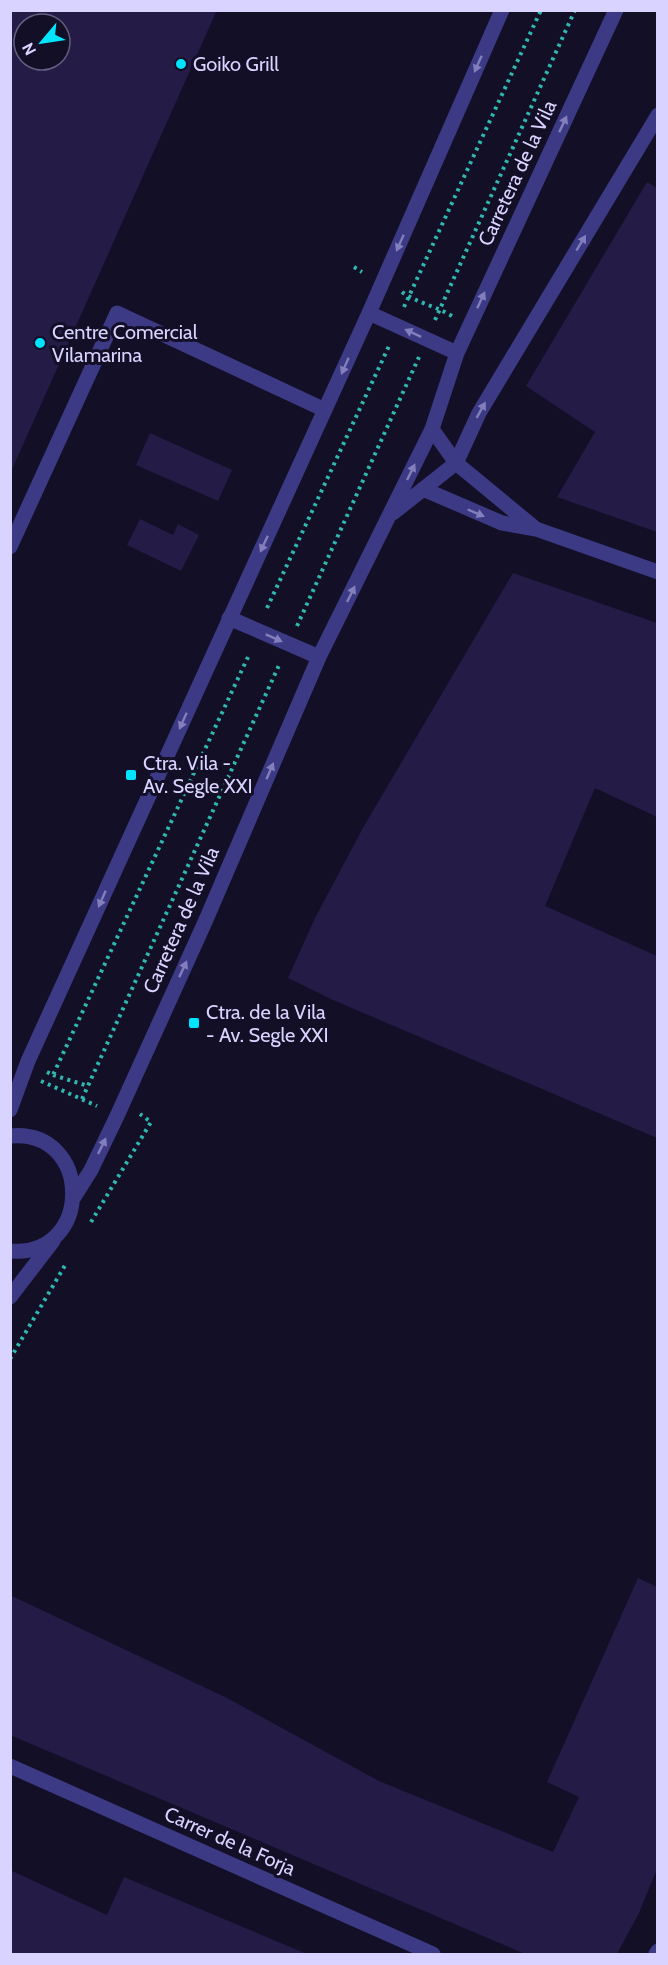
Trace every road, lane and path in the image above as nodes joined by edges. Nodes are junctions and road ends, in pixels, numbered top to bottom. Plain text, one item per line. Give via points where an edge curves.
1 (502, 10) edge
2 (541, 10) edge
3 (575, 10) edge
4 (616, 10) edge
5 (657, 115) edge
6 (354, 267) dead end
7 (362, 272) dead end
8 (396, 288) dead end
9 (409, 297) junction
10 (404, 308) dead end
11 (440, 309) junction
12 (369, 313) junction
13 (455, 318) dead end
14 (426, 340) junction
15 (389, 345) dead end
16 (457, 353) junction
17 (325, 410) junction
18 (432, 429) junction
19 (456, 463) junction
20 (423, 489) junction
21 (389, 516) junction
22 (536, 529) junction
23 (10, 547) edge
24 (657, 572) edge
25 (267, 608) dead end
26 (229, 618) junction
27 (288, 644) junction
28 (248, 657) dead end
29 (319, 657) junction
30 (40, 1068) dead end
31 (53, 1075) junction
32 (34, 1077) dead end
33 (88, 1086) junction
34 (82, 1099) junction
35 (103, 1109) dead end
36 (10, 1110) edge
37 (10, 1136) edge
38 (74, 1197) junction
39 (58, 1233) junction
40 (10, 1251) edge
41 (10, 1297) edge
42 (25, 1317) dead end
43 (32, 1321) dead end
44 (10, 1766) edge
45 (433, 1954) edge

1 -> 12 street
2 - 9 path
3 - 11 path
16 -> 4 street, Carretera de la Vila
19 -> 5 street via 479,413
6 - 7 path
8 - 9 path
9 - 10 path
9 - 11 path
11 - 13 path
11 - 14 path
14 -> 12 street
12 -> 17 street
14 - 16 street
14 - 27 path
15 - 25 path
16 - 18 street, Carretera de la Vila
17 - 23 street via 117,313
17 -> 26 street
18 - 19 street
21 -> 18 street, Carretera de la Vila
19 - 20 street
19 - 22 street
20 - 21 street
20 -> 22 street via 502,523
29 -> 21 street, Carretera de la Vila
22 - 24 street
26 -> 27 street
26 -> 36 street via 23,1072
27 - 29 street
27 - 33 path
28 - 31 path
38 -> 29 street, Carretera de la Vila via 117,1116
30 - 31 path
31 - 33 path
32 - 34 path
33 - 34 path
34 - 35 path
37 - 38 street via 32,1138 54,1150 70,1172
38 - 39 street, Carretera de la Vila via 67,1223
39 - 40 street via 30,1250
39 - 41 street
42 - 43 path
44 - 45 street, Carrer de la Forja

